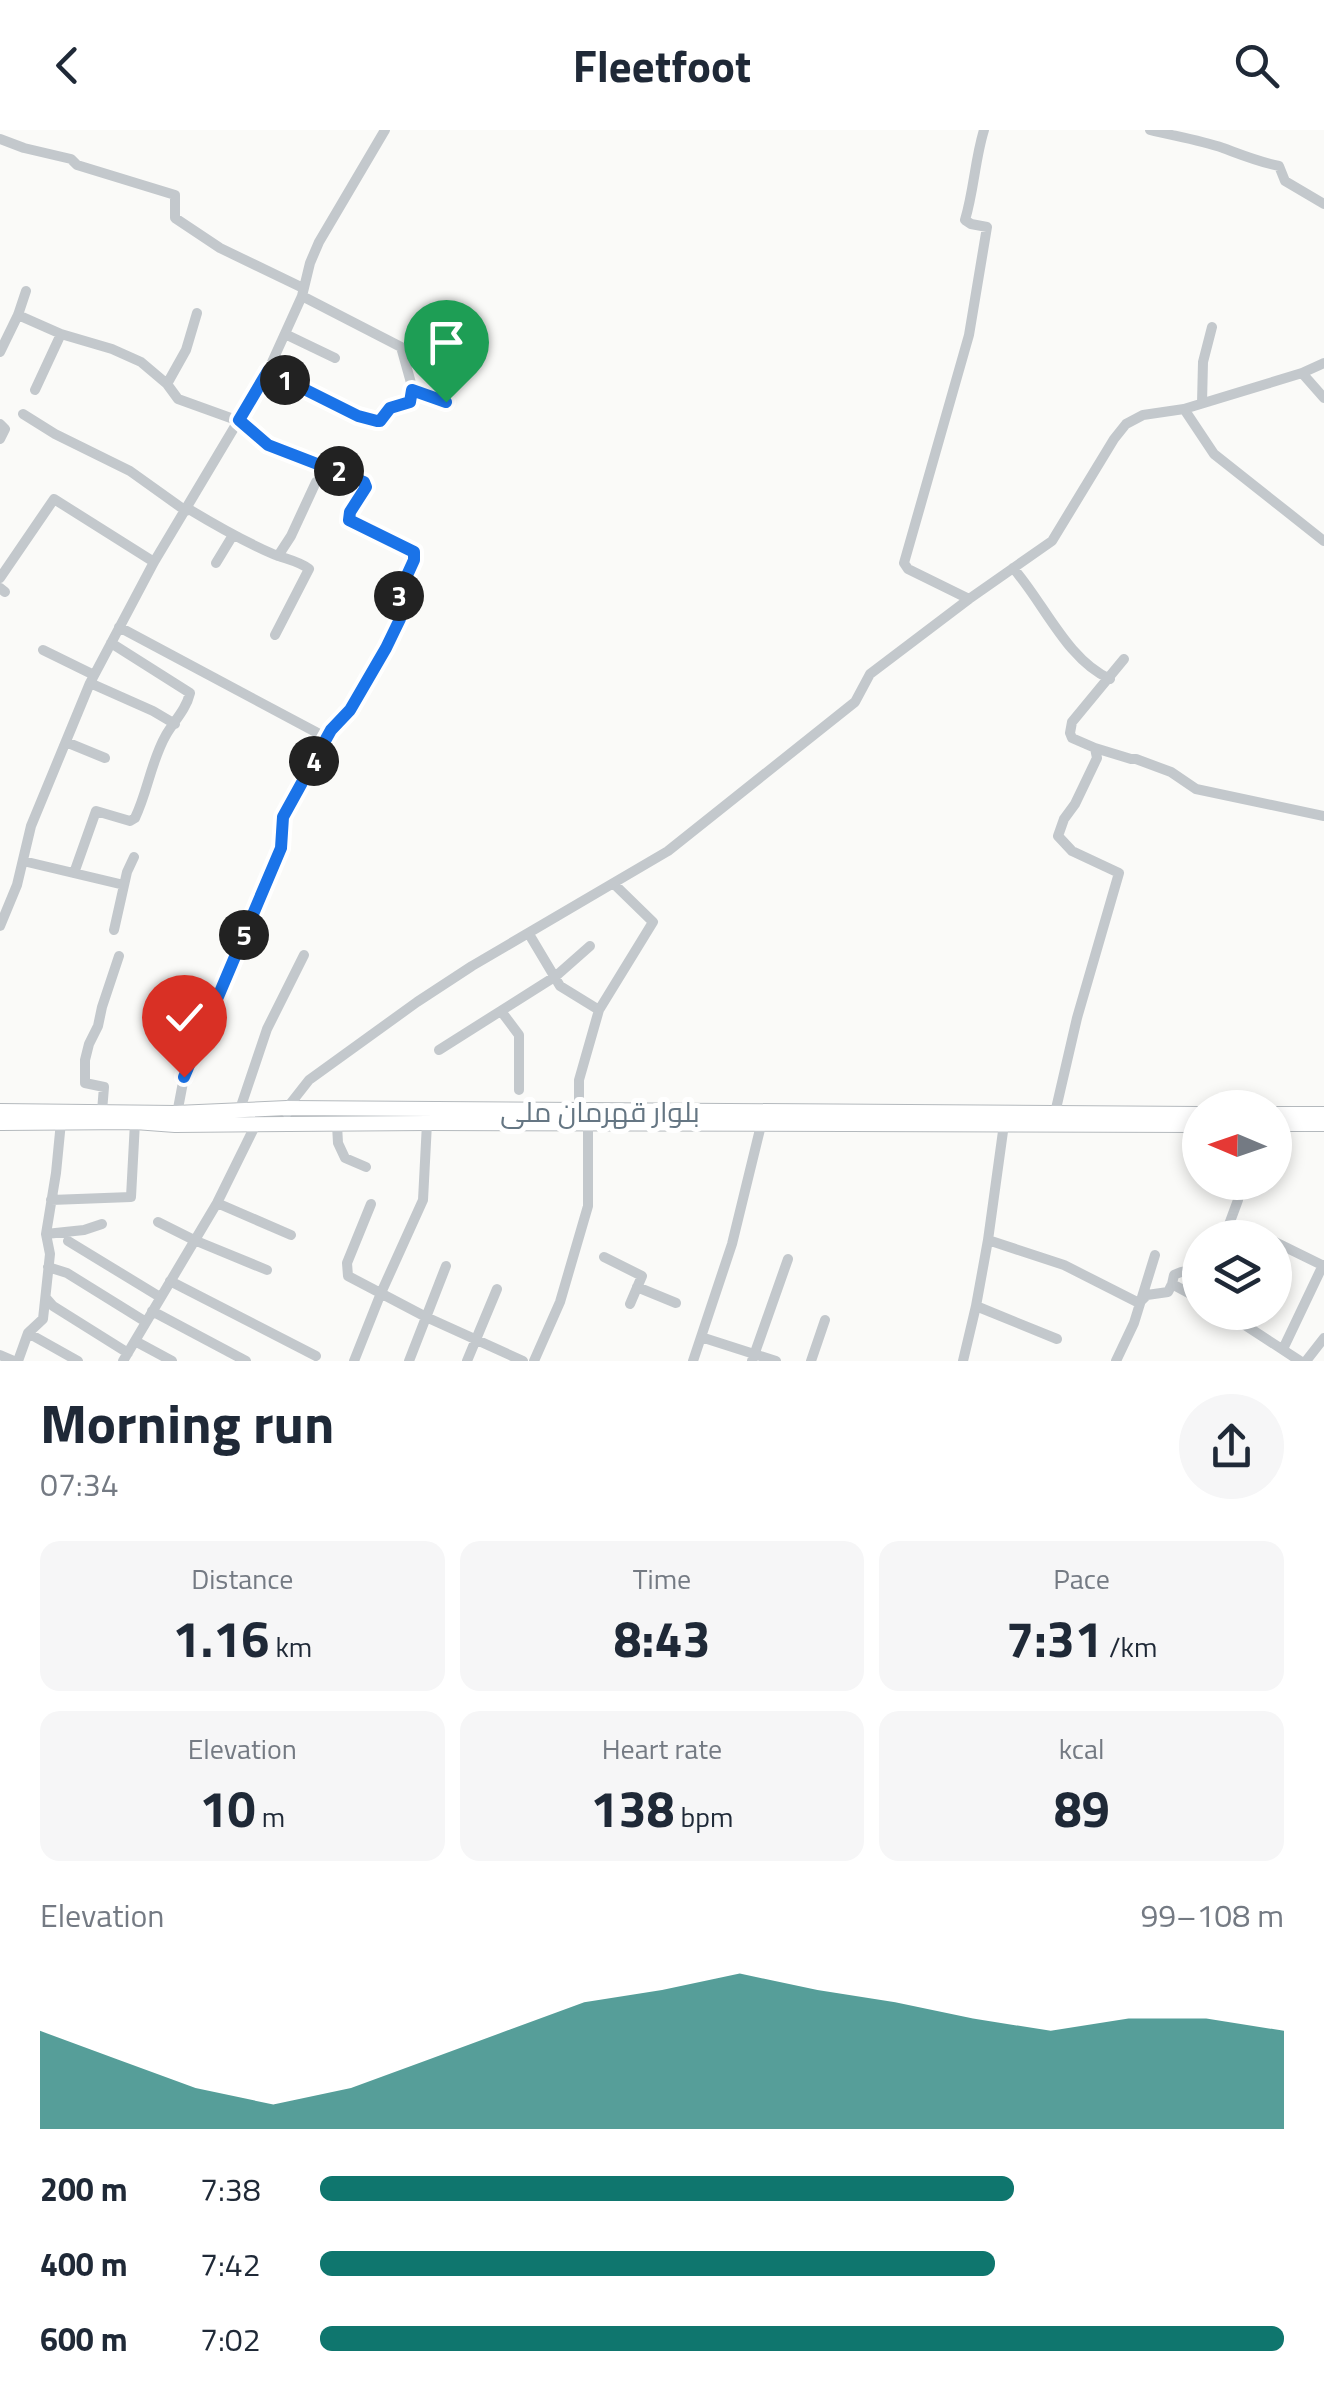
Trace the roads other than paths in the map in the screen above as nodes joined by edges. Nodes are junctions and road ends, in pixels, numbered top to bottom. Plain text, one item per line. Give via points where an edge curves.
1 (386, 130) edge
2 (984, 130) edge
3 (1150, 130) edge
4 (0, 139) edge
5 (1324, 204) edge
6 (26, 291) dead end
7 (303, 292) junction
8 (197, 313) dead end
9 (18, 314) junction
10 (1212, 327) dead end
11 (61, 334) junction
12 (285, 334) junction
13 (1, 345) edge
14 (335, 358) dead end
15 (1324, 363) edge
16 (268, 371) junction
17 (1302, 373) junction
18 (166, 384) junction
19 (35, 390) dead end
20 (412, 390) junction
21 (1324, 398) edge
22 (446, 402) dead end
23 (1202, 403) junction
24 (1184, 409) junction
25 (23, 414) dead end
26 (239, 420) junction
27 (0, 424) edge
28 (0, 439) edge
29 (316, 482) dead end
30 (187, 510) junction
31 (232, 535) junction
32 (1324, 541) edge
33 (278, 556) junction
34 (154, 562) junction
35 (216, 563) dead end
36 (1013, 568) junction
37 (0, 578) edge
38 (968, 599) junction
39 (119, 627) junction
40 (276, 635) dead end
41 (111, 643) junction
42 (42, 650) dead end
43 (1124, 659) dead end
44 (92, 679) junction
45 (1110, 679) junction
46 (174, 724) junction
47 (327, 738) junction
48 (66, 742) junction
49 (1094, 748) junction
50 (105, 758) dead end
51 (1324, 816) edge
52 (134, 857) dead end
53 (22, 862) junction
54 (74, 874) junction
55 (614, 884) junction
56 (124, 885) junction
57 (0, 926) edge
58 (114, 930) dead end
59 (530, 934) junction
60 (590, 946) dead end
61 (304, 954) dead end
62 (119, 956) dead end
63 (556, 976) junction
64 (501, 1010) junction
65 (600, 1010) junction
66 (439, 1050) dead end
67 (519, 1090) dead end
68 (240, 1109) junction
69 (0, 1111) edge
70 (102, 1111) junction
71 (1056, 1113) junction
72 (1182, 1114) edge
73 (1292, 1114) edge
74 (1324, 1114) edge
75 (585, 1115) junction
76 (287, 1116) junction
77 (763, 1118) junction
78 (176, 1119) junction
79 (0, 1122) edge
80 (61, 1122) junction
81 (135, 1122) junction
82 (427, 1122) junction
83 (256, 1124) junction
84 (1004, 1124) junction
85 (1182, 1124) edge
86 (1292, 1124) edge
87 (1324, 1124) edge
88 (337, 1125) junction
89 (366, 1167) dead end
90 (51, 1200) junction
91 (217, 1203) junction
92 (371, 1204) dead end
93 (158, 1222) dead end
94 (102, 1224) dead end
95 (46, 1234) junction
96 (291, 1235) dead end
97 (194, 1240) junction
98 (988, 1240) junction
99 (68, 1241) dead end
100 (1292, 1251) edge
101 (1155, 1255) dead end
102 (604, 1257) dead end
103 (788, 1260) dead end
104 (446, 1266) dead end
105 (1323, 1266) edge
106 (48, 1267) junction
107 (268, 1270) dead end
108 (1182, 1272) edge
109 (170, 1281) junction
110 (1172, 1284) junction
111 (637, 1287) junction
112 (497, 1289) dead end
113 (1182, 1289) edge
114 (381, 1293) junction
115 (160, 1297) junction
116 (46, 1298) junction
117 (676, 1303) dead end
118 (1139, 1303) junction
119 (630, 1304) dead end
120 (976, 1306) junction
121 (149, 1317) junction
122 (426, 1317) junction
123 (825, 1320) dead end
124 (1254, 1330) edge
125 (28, 1333) junction
126 (476, 1338) junction
127 (701, 1338) junction
128 (1324, 1338) edge
129 (1056, 1339) dead end
130 (136, 1340) junction
131 (1283, 1349) junction
132 (0, 1356) edge
133 (316, 1356) dead end
134 (126, 1357) edge
135 (356, 1358) edge
136 (753, 1358) edge
137 (16, 1361) edge
138 (78, 1361) edge
139 (172, 1361) edge
140 (246, 1361) edge
141 (370, 1361) edge
142 (408, 1361) edge
143 (467, 1361) edge
144 (522, 1361) edge
145 (534, 1361) edge
146 (693, 1361) edge
147 (776, 1361) edge
148 (811, 1361) edge
149 (963, 1361) edge
150 (1116, 1361) edge
151 (1303, 1361) edge

1 - 7 street via 319,242
2 - 38 street via 966,220 988,227 970,335 904,563
3 - 5 street via 1279,166 1286,181
4 - 7 street via 175,196 175,218
6 - 9 street
7 - 12 street
7 - 20 street via 402,347
8 - 18 street
9 - 11 street
9 - 13 street
10 - 23 street
11 - 18 street via 141,362
11 - 19 street
12 - 14 street
12 - 16 street
15 - 17 street
16 - 20 street via 377,421 410,402
16 - 26 street
17 - 21 street
17 - 23 street
18 - 26 street via 178,399
20 - 22 street
23 - 24 street
24 - 32 street via 1214,454
24 - 36 street via 1126,424 1052,541
25 - 30 street
26 - 30 street
26 - 47 street via 268,445 364,482 349,520 414,552 399,593 400,619
27 - 28 street
29 - 33 street
30 - 31 street
30 - 34 street
31 - 33 street
31 - 35 street
33 - 40 street via 309,569
34 - 37 street via 57,499
34 - 39 street
36 - 38 street
36 - 45 street via 1056,631 1092,670
38 - 55 street via 870,674 855,702 668,852
39 - 41 street
39 - 47 street
41 - 44 street
41 - 46 street via 190,693
42 - 44 street
43 - 45 street
44 - 46 street
44 - 48 street
45 - 49 street via 1072,722 1072,738
46 - 54 street via 135,818 96,811
47 - 78 street via 283,817 281,848 184,1077
48 - 50 street
48 - 53 street
49 - 51 street via 1171,772 1196,789
49 - 71 street via 1098,758 1058,836 1072,851 1119,873
52 - 56 street
53 - 54 street
53 - 57 street
54 - 56 street
55 - 59 street
55 - 65 street via 653,922
56 - 58 street
59 - 63 street
59 - 76 street via 416,1002 309,1080
60 - 63 street
61 - 68 street via 267,1028
62 - 70 street via 86,1060 85,1082 104,1086
63 - 64 street
63 - 65 street via 560,986
64 - 66 street
64 - 67 street via 519,1035
65 - 75 street via 579,1080
68 - 76 highway, بلوار قهرمان ملی
68 - 78 highway, بلوار قهرمان ملی
69 - 70 highway, بلوار قهرمان ملی
70 - 78 highway, بلوار قهرمان ملی
71 - 72 highway, بلوار قهرمان ملی
71 - 77 highway, بلوار قهرمان ملی
73 - 74 highway
75 - 76 highway, بلوار قهرمان ملی
75 - 77 highway, بلوار قهرمان ملی
75 - 82 highway, بلوار قهرمان ملی
75 - 145 street via 588,1206 560,1302
76 - 83 highway, بلوار قهرمان ملی
76 - 88 highway, بلوار قهرمان ملی
77 - 84 highway, بلوار قهرمان ملی
77 - 127 street
78 - 81 highway, بلوار قهرمان ملی
78 - 83 highway, بلوار قهرمان ملی
79 - 80 highway, بلوار قهرمان ملی
80 - 81 highway, بلوار قهرمان ملی
80 - 90 street
81 - 90 street via 131,1197
82 - 88 highway, بلوار قهرمان ملی
82 - 114 street via 424,1200
83 - 91 street
84 - 85 highway, بلوار قهرمان ملی
84 - 98 street
86 - 87 highway
88 - 89 street via 345,1158
90 - 95 street
91 - 96 street
91 - 97 street
92 - 114 street via 346,1270
93 - 97 street
94 - 95 street
95 - 106 street
97 - 107 street
97 - 109 street
98 - 118 street via 1064,1265
98 - 120 street
99 - 115 street
100 - 105 street
101 - 118 street
102 - 111 street via 639,1273
103 - 136 street
104 - 122 street
105 - 131 street
106 - 116 street
106 - 121 street
108 - 110 street
109 - 115 street
109 - 133 street
110 - 113 street
110 - 118 street
111 - 117 street
111 - 119 street
112 - 126 street
114 - 122 street
114 - 135 street
115 - 121 street
116 - 125 street via 44,1319
116 - 134 street
118 - 150 street
120 - 129 street
120 - 149 street
121 - 130 street
121 - 140 street
122 - 126 street
122 - 142 street
123 - 148 street
124 - 131 street
125 - 137 street
125 - 138 street
126 - 143 street
126 - 144 street
127 - 136 street
127 - 146 street
128 - 151 street
130 - 134 street
130 - 139 street
131 - 151 street
132 - 137 street
135 - 141 street
136 - 147 street

